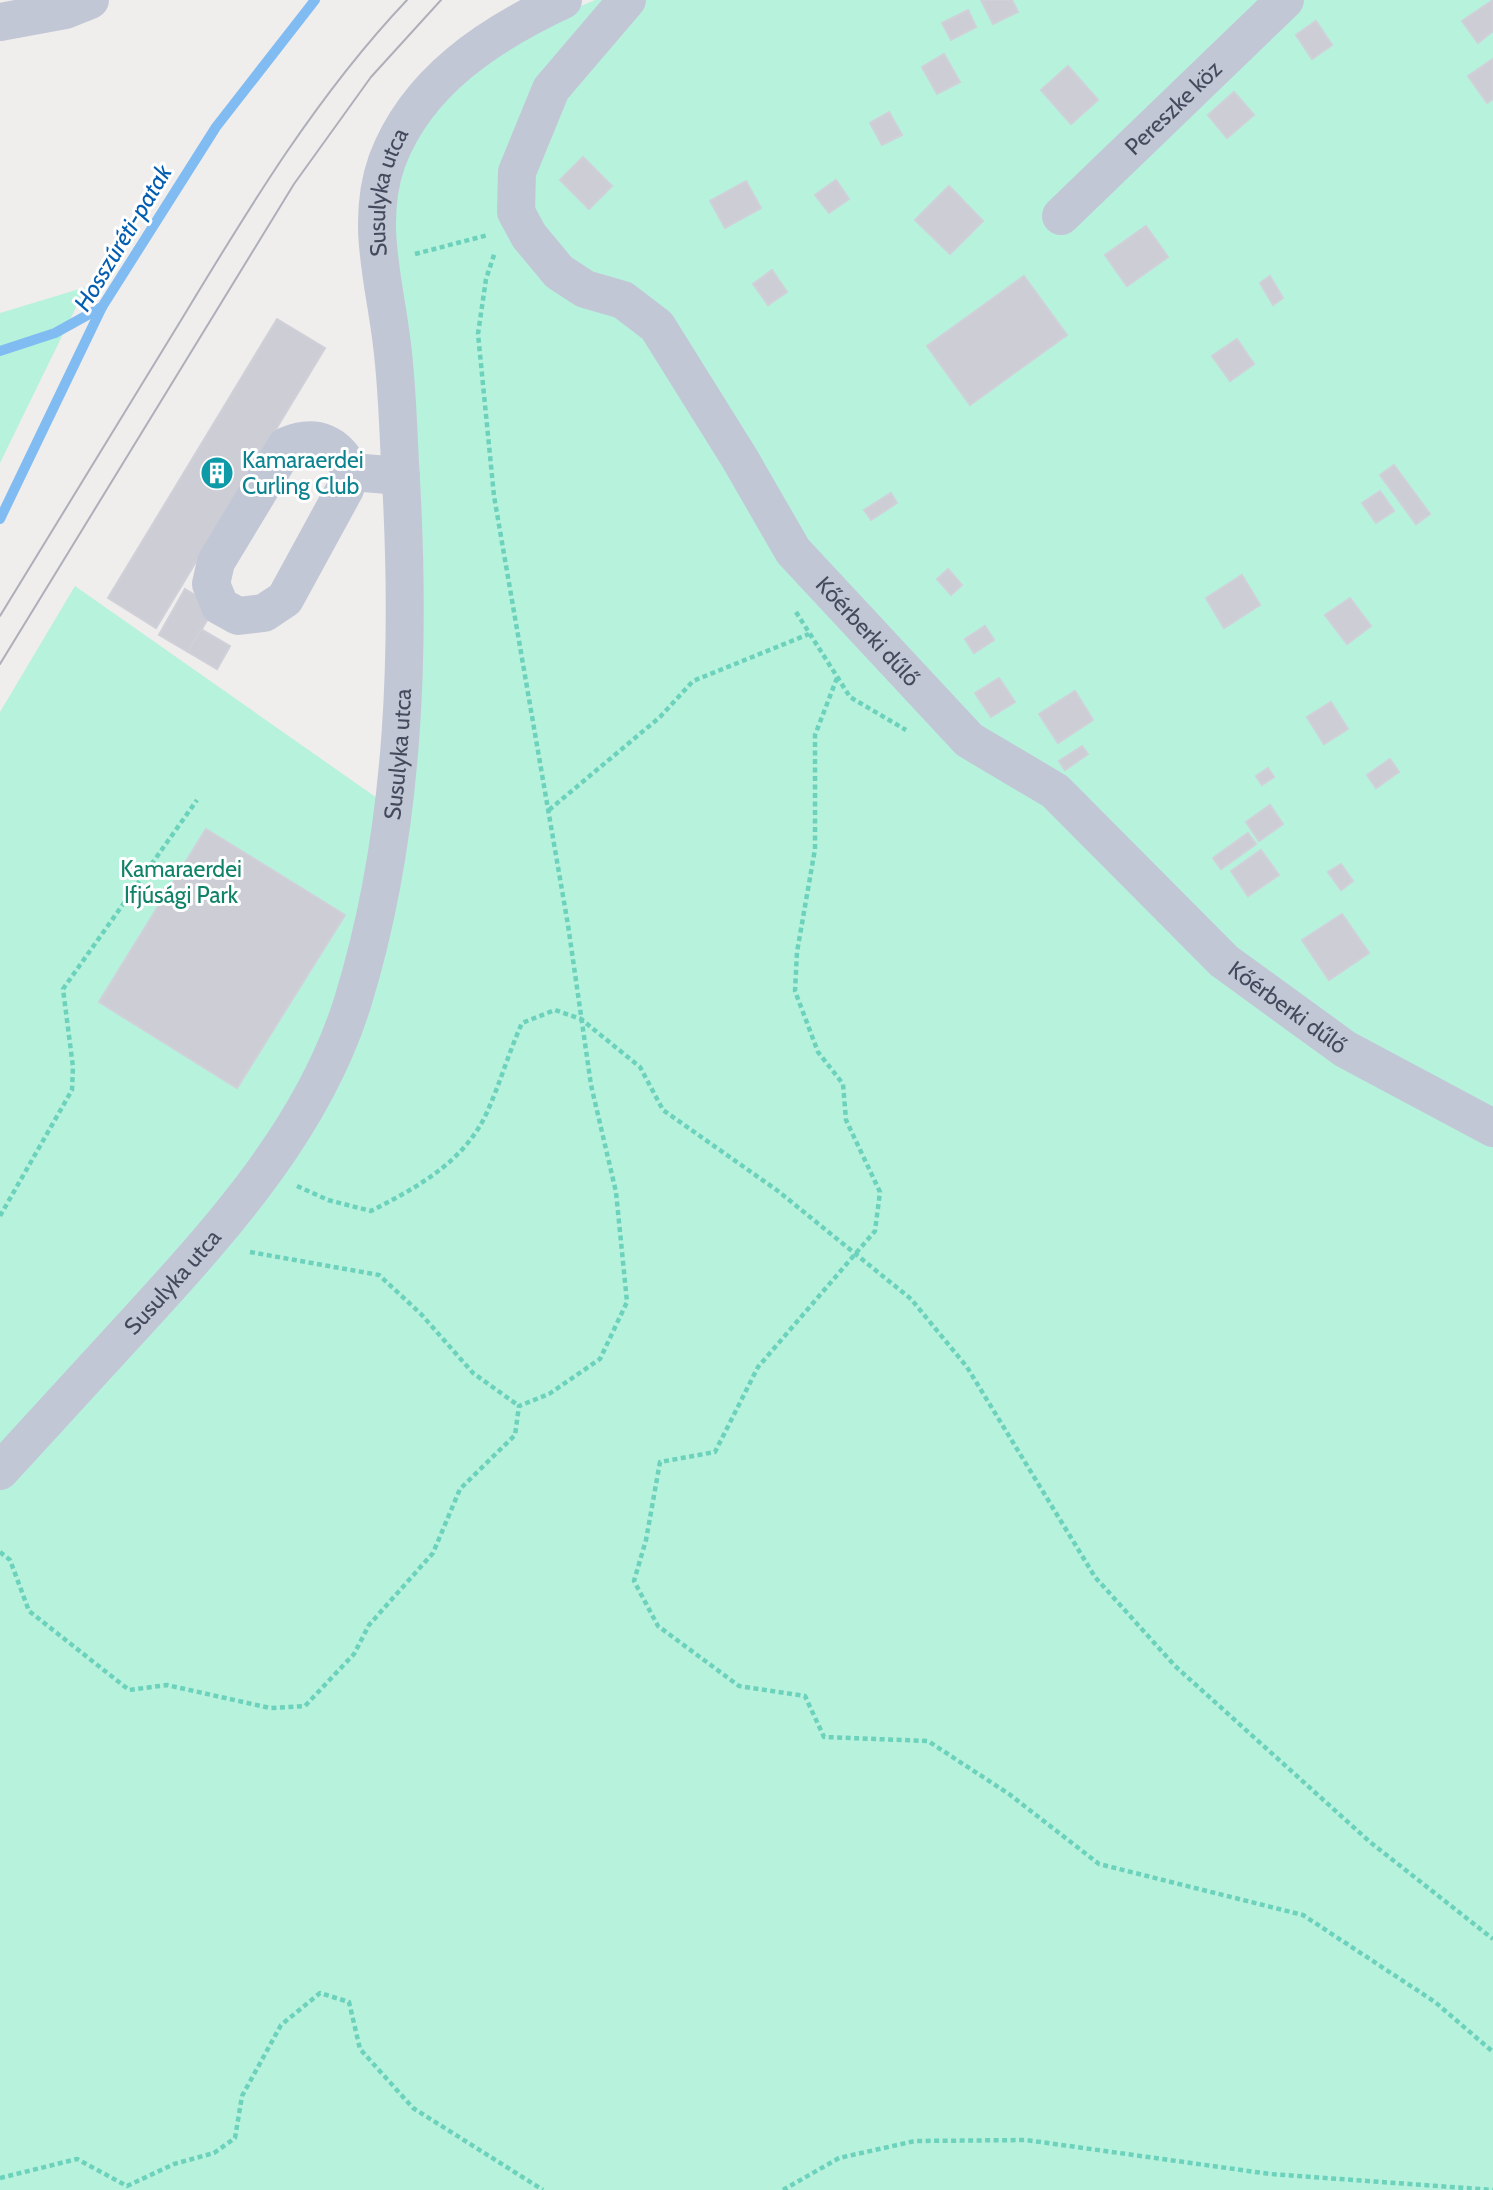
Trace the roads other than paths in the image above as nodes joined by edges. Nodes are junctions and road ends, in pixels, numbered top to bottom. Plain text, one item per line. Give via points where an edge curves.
1 (90, 0) edge
2 (563, 0) edge
3 (627, 0) edge
4 (1285, 0) edge
5 (0, 22) edge
6 (1061, 216) dead end
7 (351, 472) dead end
8 (401, 476) junction
9 (1493, 1128) edge
10 (0, 1471) edge

1 - 5 street via 65,10
2 - 8 street, Susulyka utca via 478,46 443,76 411,115 387,161 378,200 378,262 393,352
3 - 9 street, Kőérberki dűlő via 551,89 517,172 509,221 529,236 559,272 585,289 623,300 657,326 793,551 969,740 1055,791 1224,961 1345,1049
4 - 6 street, Pereszke köz
7 - 8 street
8 - 10 street, Susulyka utca via 404,691 392,813 377,904 353,1002 327,1067 285,1142 219,1232

